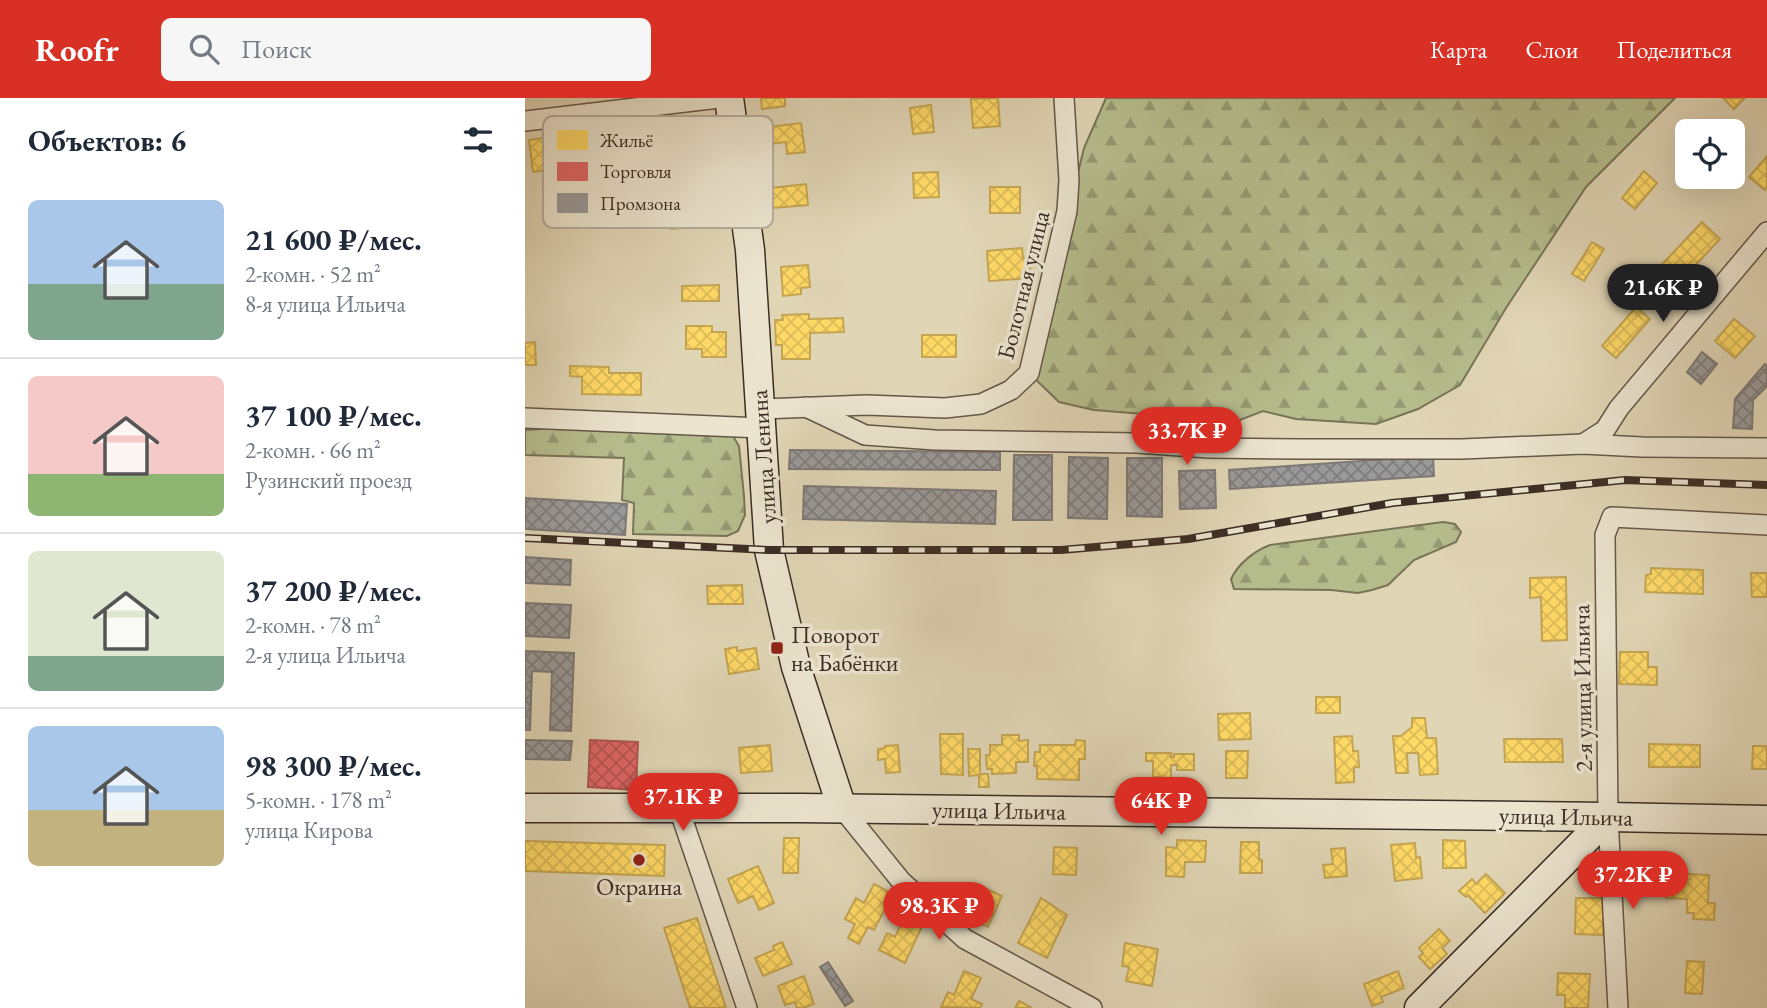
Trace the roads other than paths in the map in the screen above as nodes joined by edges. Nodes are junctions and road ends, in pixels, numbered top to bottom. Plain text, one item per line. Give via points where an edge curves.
1 (719, 98) edge
2 (729, 98) edge
3 (1064, 98) edge
4 (567, 116) edge
5 (731, 116) edge
6 (543, 119) edge
7 (525, 121) edge
8 (747, 228) edge
9 (1767, 232) edge
10 (806, 407) junction
11 (525, 418) edge
12 (760, 418) junction
13 (1583, 444) junction
14 (1767, 448) edge
15 (1767, 526) edge
16 (525, 808) edge
17 (679, 808) junction
18 (842, 808) junction
19 (1608, 817) junction
20 (1767, 820) edge
21 (747, 1008) edge
22 (1091, 1008) edge
23 (1419, 1008) edge
24 (1618, 1008) edge

1 - 4 street
2 - 5 main road, улица Ленина
3 - 10 street, Болотная улица via 1067,211 1029,373 1011,390 981,404
6 - 7 street
8 - 12 main road, улица Ленина
9 - 13 street via 1605,430
10 - 12 street, Болотная улица
10 - 13 street via 865,435 935,440 1327,449
11 - 12 street, Болотная улица
12 - 18 main road, улица Ленина via 769,550 796,667
13 - 14 street
15 - 19 street, 2-я улица Ильича via 1612,517 1605,535
16 - 17 main road, улица Ильича
17 - 18 main road, улица Ильича
17 - 21 street
18 - 19 main road, улица Ильича
18 - 22 street via 901,881 965,939
19 - 20 main road, улица Ильича
19 - 23 main road
19 - 24 street, 2-я улица Ильича

